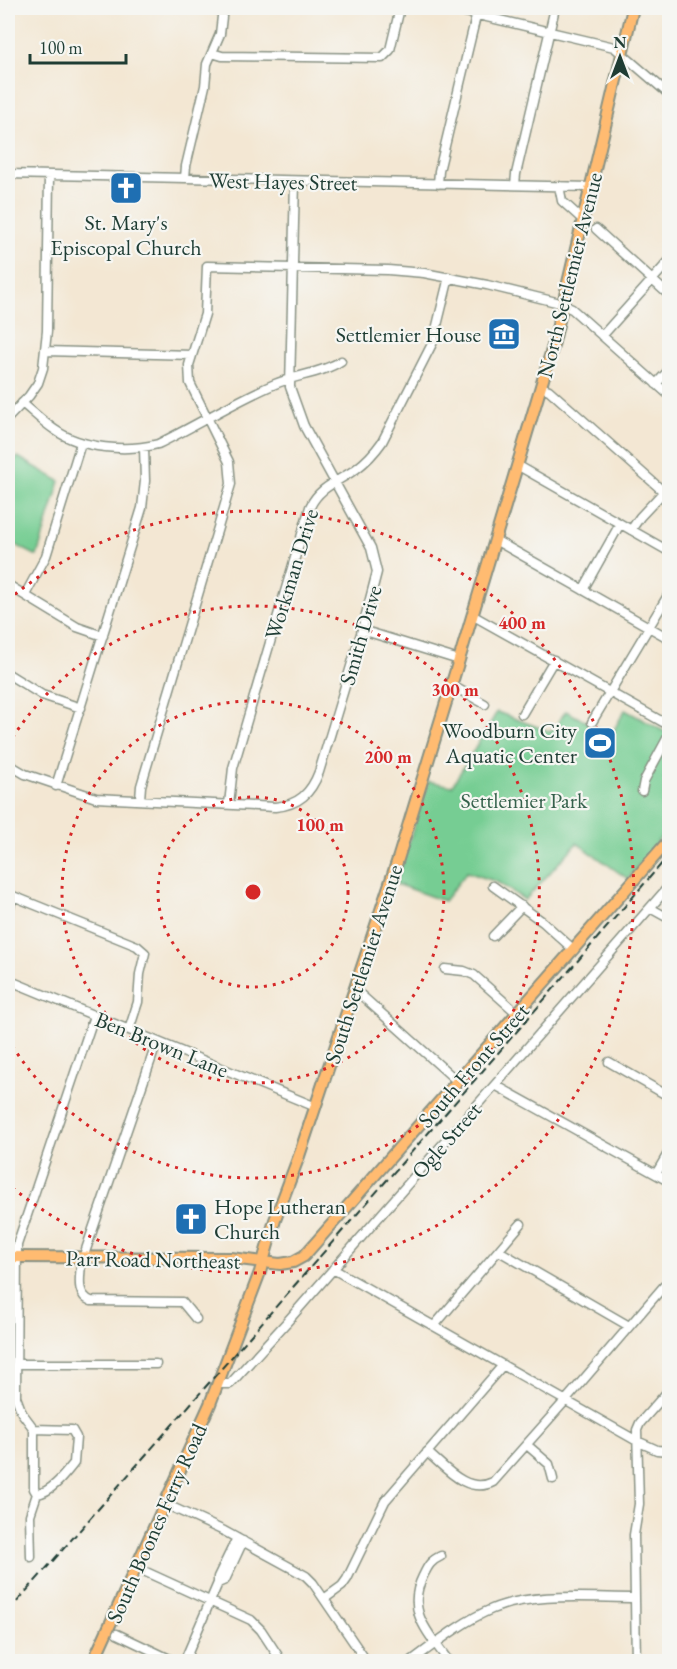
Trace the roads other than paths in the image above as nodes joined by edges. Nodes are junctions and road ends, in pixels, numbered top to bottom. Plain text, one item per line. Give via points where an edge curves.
1 (223, 8) edge
2 (400, 8) edge
3 (448, 8) edge
4 (555, 8) edge
5 (633, 8) edge
6 (477, 11) edge
7 (550, 31) junction
8 (212, 53) junction
9 (622, 53) junction
10 (669, 95) edge
11 (8, 174) edge
12 (49, 175) junction
13 (185, 178) junction
14 (295, 181) junction
15 (438, 184) junction
16 (515, 185) junction
17 (559, 186) junction
18 (591, 187) junction
19 (583, 220) junction
20 (596, 229) dead end
21 (669, 260) edge
22 (293, 268) junction
23 (449, 277) junction
24 (652, 280) junction
25 (669, 296) edge
26 (563, 304) junction
27 (602, 336) junction
28 (46, 351) junction
29 (192, 355) junction
30 (341, 361) dead end
31 (669, 369) edge
32 (289, 378) junction
33 (656, 384) junction
34 (541, 387) junction
35 (669, 396) edge
36 (22, 403) junction
37 (8, 418) edge
38 (207, 420) junction
39 (81, 443) junction
40 (144, 447) junction
41 (517, 465) junction
42 (335, 482) junction
43 (667, 489) edge
44 (620, 524) junction
45 (631, 530) junction
46 (495, 540) junction
47 (669, 552) edge
48 (8, 585) edge
49 (583, 590) junction
50 (669, 592) edge
51 (25, 595) junction
52 (472, 615) junction
53 (648, 627) junction
54 (362, 630) junction
55 (103, 636) junction
56 (669, 639) edge
57 (459, 660) junction
58 (554, 660) junction
59 (8, 674) edge
60 (452, 685) junction
61 (610, 693) junction
62 (486, 704) dead end
63 (81, 708) junction
64 (522, 714) dead end
65 (667, 721) edge
66 (592, 722) dead end
67 (669, 733) edge
68 (8, 764) edge
69 (56, 786) junction
70 (642, 791) dead end
71 (140, 799) junction
72 (229, 804) junction
73 (669, 839) edge
74 (669, 885) edge
75 (493, 886) dead end
76 (10, 895) edge
77 (522, 906) junction
78 (650, 908) junction
79 (8, 912) edge
80 (669, 919) edge
81 (493, 936) dead end
82 (574, 950) junction
83 (445, 969) dead end
84 (8, 980) edge
85 (354, 993) junction
86 (518, 1014) junction
87 (94, 1016) junction
88 (129, 1030) junction
89 (157, 1042) junction
90 (609, 1062) dead end
91 (457, 1081) junction
92 (495, 1085) junction
93 (669, 1097) edge
94 (316, 1107) junction
95 (669, 1150) edge
96 (656, 1174) junction
97 (669, 1182) edge
98 (521, 1224) dead end
99 (499, 1251) junction
100 (12, 1257) edge
101 (83, 1257) junction
102 (262, 1262) junction
103 (333, 1269) junction
104 (669, 1279) edge
105 (196, 1319) dead end
106 (434, 1326) junction
107 (629, 1326) junction
108 (16, 1364) junction
109 (156, 1364) dead end
110 (503, 1365) junction
111 (218, 1384) junction
112 (669, 1389) edge
113 (566, 1400) junction
114 (34, 1429) junction
115 (638, 1441) junction
116 (527, 1445) junction
117 (669, 1451) edge
118 (427, 1452) junction
119 (553, 1479) dead end
120 (37, 1494) junction
121 (165, 1504) junction
122 (240, 1540) junction
123 (441, 1556) dead end
124 (31, 1557) dead end
125 (146, 1572) dead end
126 (635, 1598) junction
127 (324, 1599) junction
128 (210, 1601) junction
129 (117, 1634) dead end
130 (436, 1644) junction
131 (93, 1662) edge
132 (176, 1662) edge
133 (184, 1662) edge
134 (282, 1662) edge
135 (367, 1662) edge
136 (410, 1662) edge
137 (448, 1662) edge
138 (636, 1662) edge

1 - 8 street via 220,34
2 - 8 street via 390,51 382,58
3 - 6 street
4 - 7 street
5 - 9 main road, North Settlemier Avenue
6 - 7 street
6 - 15 street
7 - 9 street via 614,47
7 - 16 street
8 - 13 street
9 - 10 street
9 - 18 main road, North Settlemier Avenue
11 - 12 street, West Hayes Street
12 - 13 street, West Hayes Street
12 - 28 street
13 - 14 street, West Hayes Street
14 - 15 street, West Hayes Street
14 - 22 street, Smith Drive
15 - 16 street, West Hayes Street
16 - 17 street, West Hayes Street
17 - 18 street, West Hayes Street
17 - 19 street via 562,201
18 - 19 main road, North Settlemier Avenue
19 - 26 main road, North Settlemier Avenue
20 - 24 street
21 - 24 street
22 - 23 street via 388,270
22 - 29 street via 207,266 204,319
22 - 32 street, Smith Drive
23 - 26 street
23 - 42 street, Workman Drive via 433,342 382,441 361,465
24 - 25 street
24 - 27 street
26 - 27 street
26 - 34 main road, North Settlemier Avenue
27 - 33 street
28 - 29 street
28 - 36 street via 38,383
29 - 38 street via 190,383
30 - 32 street via 330,368
31 - 33 street
32 - 38 street
32 - 42 street, Smith Drive via 301,418
33 - 35 street
34 - 41 main road, North Settlemier Avenue
34 - 43 street
36 - 37 street
36 - 39 street via 56,431
38 - 40 street
38 - 71 street via 230,462 231,484
39 - 40 street
39 - 51 street via 46,556
40 - 55 street via 142,508
41 - 44 street
41 - 46 main road, North Settlemier Avenue
42 - 54 street, Smith Drive via 371,548 376,567 376,582
42 - 72 street, Workman Drive via 317,495 310,507 232,768
43 - 45 street
44 - 45 street
44 - 49 street
45 - 47 street
46 - 49 street
46 - 52 main road, South Settlemier Avenue
48 - 51 street
49 - 53 street
50 - 53 street
51 - 55 street via 77,627
52 - 57 main road, South Settlemier Avenue
52 - 58 street
53 - 56 street
53 - 61 street
54 - 57 street
54 - 72 street, Smith Drive via 310,791 295,803 282,806
55 - 63 street
57 - 60 main road, South Settlemier Avenue
58 - 61 street
58 - 64 street
59 - 63 street via 42,695
60 - 62 street
60 - 85 main road, South Settlemier Avenue
61 - 65 street
61 - 66 street
63 - 69 street
67 - 70 street
68 - 69 street, Smith Drive
69 - 71 street, Smith Drive via 96,798
71 - 72 street, Smith Drive
73 - 82 main road, South Front Street
74 - 78 street, Ogle Street
75 - 77 street
76 - 79 street
76 - 88 street via 146,953
77 - 81 street
77 - 82 street
78 - 80 street
78 - 92 street, Ogle Street
82 - 86 main road, South Front Street
83 - 86 street via 474,975
84 - 87 street, Ben Brown Lane
85 - 91 street via 361,995
85 - 94 main road, South Settlemier Avenue
86 - 91 main road, South Front Street
87 - 88 street, Ben Brown Lane
87 - 100 street
88 - 89 street, Ben Brown Lane
89 - 94 street, Ben Brown Lane
89 - 101 street
90 - 93 street
91 - 102 main road, South Front Street via 310,1251 286,1264
92 - 96 street
92 - 103 street, Ogle Street
94 - 102 main road, South Settlemier Avenue
95 - 96 street
96 - 97 street
98 - 99 street
99 - 106 street
99 - 107 street
100 - 101 main road, Parr Road Northeast
100 - 108 street
101 - 102 main road, Parr Road Northeast via 231,1258
101 - 105 street via 81,1291 87,1300 182,1302
102 - 111 main road, South Settlemier Avenue
103 - 106 street
103 - 111 street, Ogle Street via 230,1384
104 - 107 street
106 - 110 street
107 - 113 street
108 - 109 street
108 - 114 street via 17,1402
110 - 113 street
110 - 118 street
111 - 121 main road, South Boones Ferry Road
112 - 115 street via 638,1426
113 - 115 street
113 - 116 street
114 - 120 street
114 - 120 street via 68,1429 76,1437 74,1463 51,1487
115 - 117 street
115 - 126 street
116 - 118 street via 499,1477 482,1486 463,1482
116 - 119 street via 549,1464
118 - 127 street via 385,1502 347,1579
120 - 124 street via 30,1515
121 - 122 street
121 - 131 main road, South Boones Ferry Road
122 - 127 street via 306,1576
122 - 128 street
123 - 130 street via 429,1563 418,1584 416,1599 420,1620
125 - 128 street
126 - 130 street via 517,1601 475,1618
126 - 138 street
127 - 135 street
128 - 133 street
128 - 134 street via 256,1624
129 - 132 street
130 - 136 street
130 - 137 street

